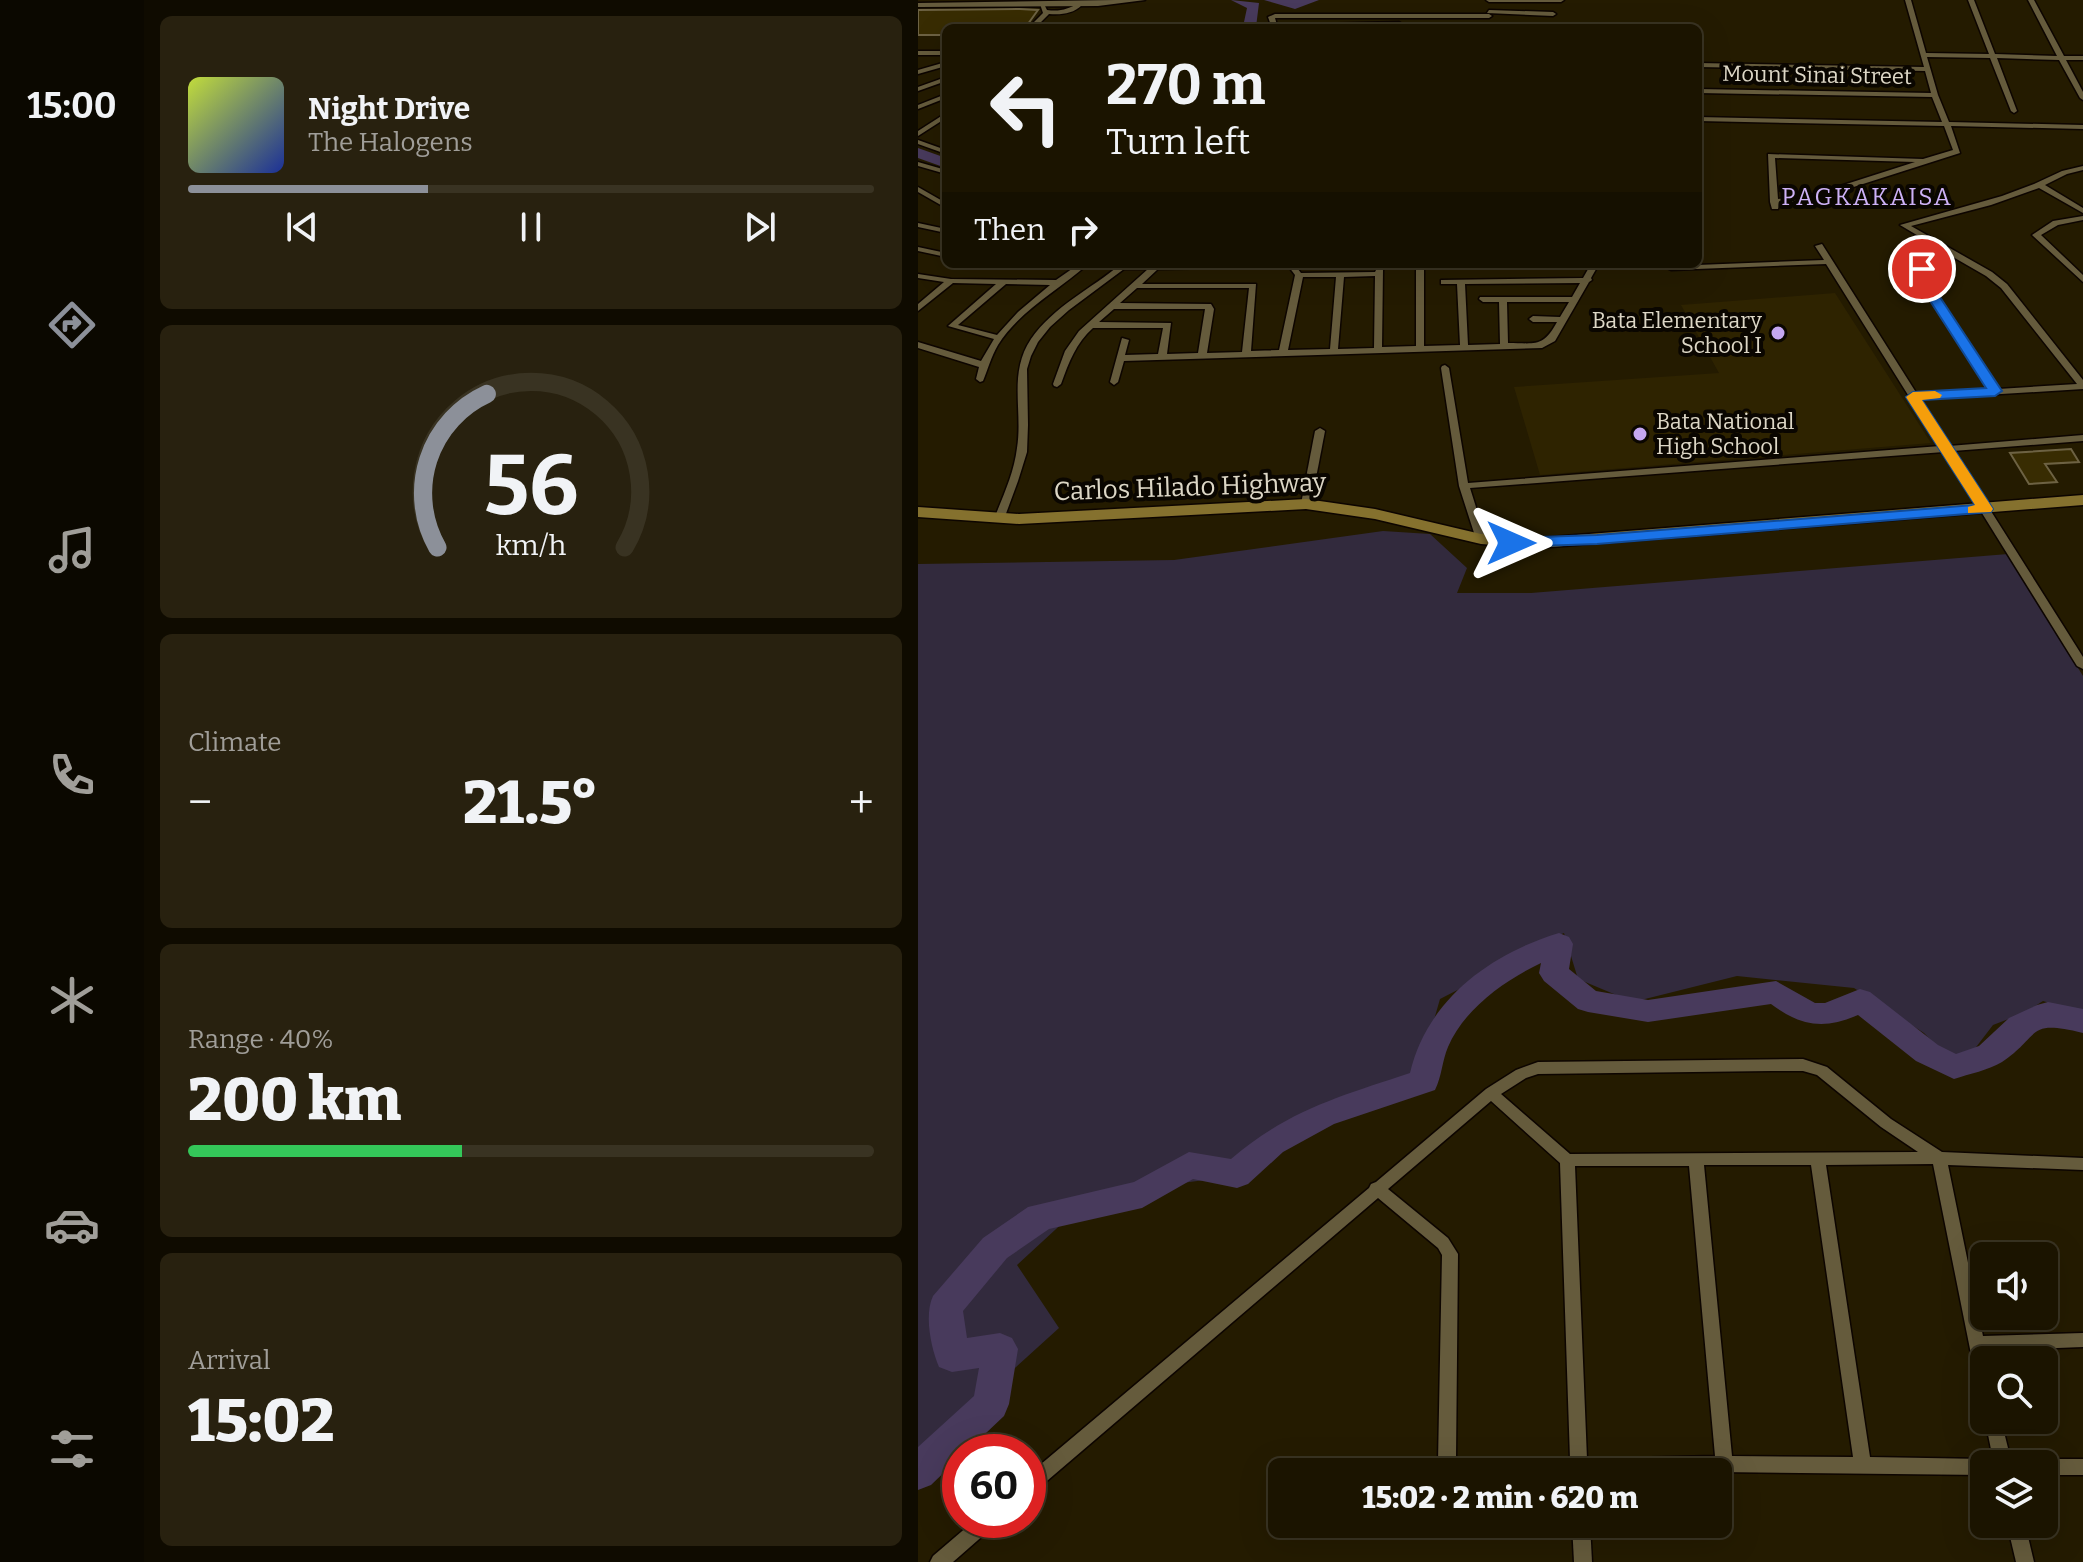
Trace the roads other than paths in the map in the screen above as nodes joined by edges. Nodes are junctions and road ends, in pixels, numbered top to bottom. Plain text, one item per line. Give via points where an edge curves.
1 (1139, 0) edge
2 (1561, 0) edge
3 (1908, 0) edge
4 (1971, 0) edge
5 (2031, 0) edge
6 (950, 2) edge
7 (983, 2) edge
8 (918, 5) edge
9 (1079, 5) junction
10 (1045, 9) junction
11 (1489, 9) edge
12 (1056, 13) junction
13 (1398, 14) junction
14 (1553, 14) dead end
15 (1434, 15) junction
16 (1034, 24) edge
17 (1045, 24) edge
18 (1274, 24) edge
19 (1400, 24) edge
20 (1435, 24) edge
21 (942, 53) edge
22 (918, 55) edge
23 (1924, 55) junction
24 (1994, 57) junction
25 (2061, 58) junction
26 (2083, 58) edge
27 (942, 65) edge
28 (1702, 65) edge
29 (1928, 69) junction
30 (918, 72) edge
31 (942, 80) edge
32 (918, 89) edge
33 (1702, 91) edge
34 (1935, 95) junction
35 (942, 98) edge
36 (2083, 98) edge
37 (918, 107) edge
38 (2014, 111) dead end
39 (942, 118) edge
40 (1702, 119) edge
41 (1945, 123) junction
42 (2083, 127) edge
43 (918, 134) edge
44 (918, 142) edge
45 (942, 148) edge
46 (1931, 161) junction
47 (918, 164) edge
48 (2083, 168) edge
49 (942, 171) edge
50 (2039, 185) junction
51 (918, 189) edge
52 (942, 204) edge
53 (2083, 211) edge
54 (2083, 218) edge
55 (918, 225) edge
56 (942, 230) edge
57 (1819, 246) dead end
58 (918, 249) edge
59 (1954, 253) junction
60 (942, 254) edge
61 (1826, 262) junction
62 (1702, 267) edge
63 (1079, 268) edge
64 (1120, 268) edge
65 (1155, 268) edge
66 (1293, 268) edge
67 (1379, 268) edge
68 (1420, 268) edge
69 (1593, 268) edge
70 (1340, 274) junction
71 (1378, 274) junction
72 (1299, 275) junction
73 (918, 276) edge
74 (1588, 280) junction
75 (2083, 280) edge
76 (951, 281) junction
77 (1444, 282) dead end
78 (1003, 283) junction
79 (1059, 283) junction
80 (1461, 283) junction
81 (1135, 286) junction
82 (1483, 299) dead end
83 (1503, 300) junction
84 (1575, 300) junction
85 (1110, 306) junction
86 (918, 308) edge
87 (1533, 319) dead end
88 (1563, 320) junction
89 (1090, 325) junction
90 (998, 338) junction
91 (1125, 340) dead end
92 (918, 345) edge
93 (1504, 345) junction
94 (1464, 346) junction
95 (1420, 347) junction
96 (1378, 348) junction
97 (1334, 350) junction
98 (1283, 353) junction
99 (1246, 354) junction
100 (1202, 355) junction
101 (1162, 356) junction
102 (1121, 358) junction
103 (983, 365) junction
104 (1445, 368) dead end
105 (980, 379) dead end
106 (1114, 382) dead end
107 (1057, 384) dead end
108 (1995, 391) junction
109 (1913, 397) junction
110 (1320, 431) dead end
111 (2083, 438) edge
112 (1946, 449) junction
113 (1464, 486) junction
114 (2083, 500) edge
115 (1306, 504) junction
116 (1985, 509) junction
117 (918, 512) edge
118 (999, 519) junction
119 (1481, 539) junction
120 (2083, 666) edge
121 (1491, 1093) junction
122 (1939, 1158) junction
123 (1696, 1159) junction
124 (1818, 1159) junction
125 (1567, 1160) junction
126 (2083, 1164) edge
127 (1376, 1188) junction
128 (2083, 1340) edge
129 (1976, 1344) joint
130 (1447, 1458) edge
131 (1579, 1458) edge
132 (1723, 1458) edge
133 (1732, 1464) edge
134 (1863, 1466) junction
135 (1970, 1467) edge
136 (2058, 1467) edge
137 (2083, 1467) edge
138 (1046, 1471) edge
139 (967, 1538) edge
140 (1582, 1538) edge
141 (2019, 1538) edge
142 (939, 1562) edge
143 (1583, 1562) edge
144 (2025, 1562) edge

1 - 9 street
2 - 11 street
3 - 23 street
4 - 24 street
5 - 25 street
6 - 7 street
6 - 8 street
7 - 10 street
9 - 10 street
9 - 12 street
10 - 12 street
10 - 16 street
11 - 14 street
11 - 15 street
12 - 17 street
13 - 15 street
13 - 18 street via 1275,16
13 - 19 street
15 - 20 street
21 - 22 street
23 - 24 street
23 - 29 street
24 - 25 street
24 - 38 street
25 - 26 street
25 - 36 street
27 - 30 street
28 - 29 street
29 - 34 street
31 - 32 street
33 - 34 street, Mount Sinai Street
34 - 41 street
35 - 37 street
39 - 43 street
40 - 41 street
41 - 42 street
41 - 46 street via 1957,151
44 - 45 street
46 - 46 street via 1771,156 1775,204 1813,197
47 - 49 street
48 - 50 street
50 - 53 street
50 - 59 street via 1904,225
51 - 52 street
54 - 75 street via 2056,223 2036,235
55 - 56 street
57 - 61 street
58 - 60 street
59 - 108 street via 1922,269 1922,279
59 - 108 street via 2004,286 2083,386
61 - 62 street
61 - 109 street
63 - 79 street
64 - 118 street via 1045,326 1020,372 1023,443
65 - 81 street
66 - 72 street
67 - 71 street
68 - 95 street
69 - 74 street
70 - 71 street
70 - 72 street
70 - 97 street
71 - 96 street
72 - 98 street
73 - 76 street
74 - 80 street
74 - 84 street
76 - 78 street
76 - 86 street
77 - 80 street
78 - 79 street
78 - 90 street via 952,326
79 - 90 street
80 - 94 street
81 - 85 street
81 - 99 street via 1253,286
82 - 83 street
83 - 84 street
83 - 93 street
84 - 88 street
85 - 89 street
85 - 100 street via 1208,306
87 - 88 street
88 - 93 street via 1546,344
89 - 101 street via 1168,325
89 - 107 street via 1069,351
90 - 103 street
91 - 102 street
92 - 103 street
93 - 94 street
94 - 95 street
95 - 96 street
96 - 97 street
97 - 98 street
98 - 99 street
99 - 100 street
100 - 101 street
101 - 102 street
102 - 106 street
103 - 105 street
104 - 113 street
108 - 109 street
109 - 112 street
110 - 115 street
111 - 112 street
112 - 113 street
112 - 116 street
113 - 119 street
114 - 116 main road, Carlos Hilado Highway
115 - 118 main road, Carlos Hilado Highway
115 - 119 main road, Carlos Hilado Highway
116 - 119 main road, Carlos Hilado Highway via 1538,543
116 - 120 street
117 - 118 main road, Carlos Hilado Highway
121 - 122 street via 1528,1071 1562,1066 1803,1065 1822,1071
121 - 125 street
121 - 127 street
122 - 124 street
122 - 126 street
122 - 129 street
123 - 124 street
123 - 125 street
123 - 132 street
124 - 134 street
125 - 131 street
127 - 130 street via 1450,1254
127 - 138 street
128 - 129 street
133 - 134 street
134 - 135 street
136 - 137 street
139 - 142 street
140 - 143 street
141 - 144 street

